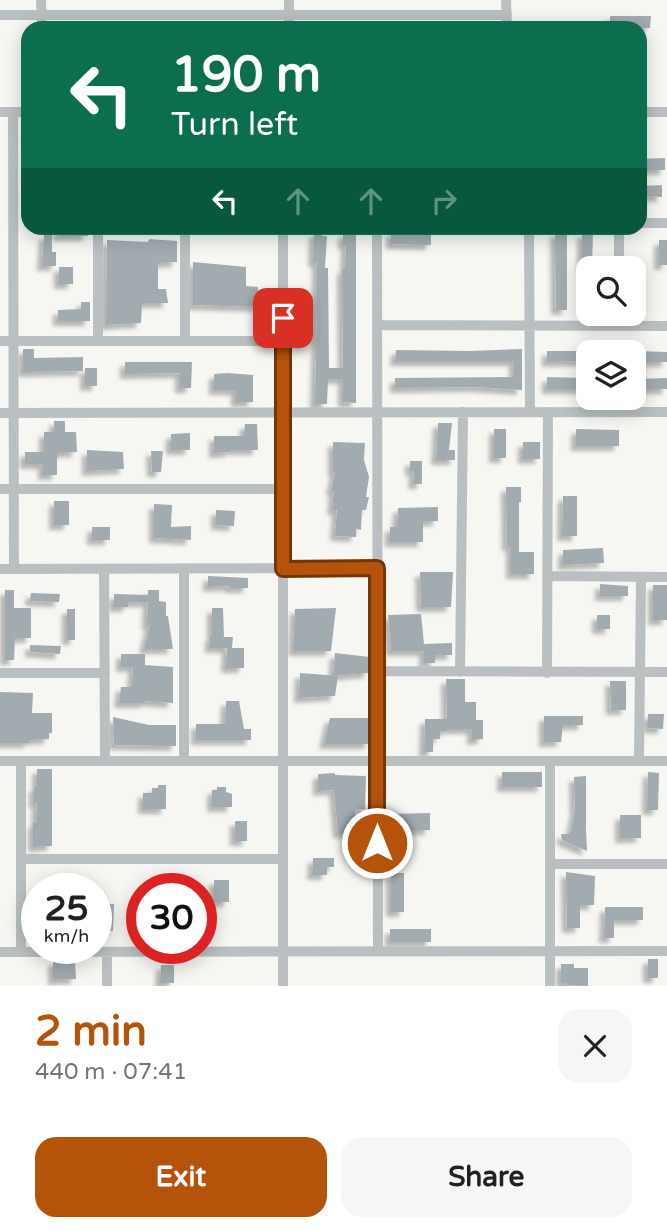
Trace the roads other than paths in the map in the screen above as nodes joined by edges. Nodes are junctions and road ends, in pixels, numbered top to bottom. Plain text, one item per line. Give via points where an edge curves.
1 (41, 0) edge
2 (289, 0) edge
3 (506, 0) edge
4 (0, 15) edge
5 (42, 15) junction
6 (289, 15) junction
7 (506, 15) junction
8 (42, 21) edge
9 (289, 21) edge
10 (506, 21) edge
11 (0, 112) edge
12 (13, 112) junction
13 (21, 112) edge
14 (647, 112) edge
15 (667, 112) edge
16 (647, 223) edge
17 (667, 223) edge
18 (99, 235) edge
19 (185, 235) edge
20 (283, 235) edge
21 (377, 235) edge
22 (529, 235) edge
23 (619, 235) edge
24 (619, 256) edge
25 (377, 325) junction
26 (528, 325) junction
27 (576, 325) edge
28 (646, 326) edge
29 (667, 326) edge
30 (0, 341) edge
31 (13, 341) junction
32 (98, 341) junction
33 (185, 341) junction
34 (283, 341) junction
35 (0, 412) edge
36 (14, 412) junction
37 (283, 412) junction
38 (377, 412) junction
39 (463, 412) junction
40 (530, 412) junction
41 (548, 412) junction
42 (667, 412) edge
43 (0, 489) edge
44 (14, 489) junction
45 (283, 489) junction
46 (377, 568) junction
47 (0, 569) edge
48 (14, 569) junction
49 (104, 569) junction
50 (184, 569) junction
51 (283, 569) junction
52 (547, 576) junction
53 (641, 577) junction
54 (667, 577) edge
55 (377, 671) junction
56 (460, 672) junction
57 (640, 672) junction
58 (667, 672) edge
59 (0, 673) edge
60 (104, 673) junction
61 (547, 673) junction
62 (0, 761) edge
63 (21, 761) junction
64 (104, 761) junction
65 (184, 761) junction
66 (283, 761) junction
67 (377, 761) junction
68 (550, 761) junction
69 (639, 761) junction
70 (667, 761) edge
71 (21, 859) junction
72 (283, 859) junction
73 (550, 864) junction
74 (667, 864) edge
75 (21, 873) edge
76 (283, 951) junction
77 (378, 951) junction
78 (550, 951) junction
79 (667, 951) edge
80 (0, 952) edge
81 (21, 952) edge
82 (112, 952) edge
83 (107, 964) edge
84 (107, 986) edge
85 (283, 986) edge
86 (550, 986) edge

1 - 5 street
2 - 6 street
3 - 7 street
4 - 5 street
5 - 6 street
5 - 8 street
6 - 7 street
6 - 9 street
7 - 10 street
11 - 12 street
12 - 13 street
12 - 31 street
14 - 15 street
16 - 17 street
18 - 32 street
19 - 33 street
20 - 34 street
21 - 25 street
22 - 26 street
23 - 24 street
25 - 26 street
25 - 38 street
26 - 27 street
26 - 40 street
28 - 29 street
30 - 31 street
31 - 32 street
31 - 36 street
32 - 33 street
33 - 34 street
34 - 37 street
35 - 36 street
36 - 37 street
36 - 44 street
37 - 38 street
37 - 45 street
38 - 39 street
38 - 46 street
39 - 40 street
39 - 56 street
40 - 41 street
41 - 42 street
41 - 52 street
43 - 44 street
44 - 45 street
44 - 48 street
45 - 51 street
46 - 51 street
46 - 55 street
47 - 48 street
48 - 49 street
49 - 50 street
49 - 60 street
50 - 51 street
50 - 65 street
51 - 66 street
52 - 53 street
52 - 61 street
53 - 54 street
53 - 57 street
55 - 56 street
55 - 67 street
56 - 61 street
57 - 58 street
57 - 61 street
57 - 69 street
59 - 60 street
60 - 64 street
62 - 63 street
63 - 64 street
63 - 71 street
64 - 65 street
65 - 66 street
66 - 67 street
66 - 72 street
67 - 68 street
67 - 77 street
68 - 69 street
68 - 73 street
69 - 70 street
71 - 72 street
71 - 75 street
72 - 76 street
73 - 74 street
73 - 78 street
76 - 77 street
76 - 82 street
76 - 85 street
77 - 78 street
78 - 79 street
78 - 86 street
80 - 81 street
83 - 84 street

